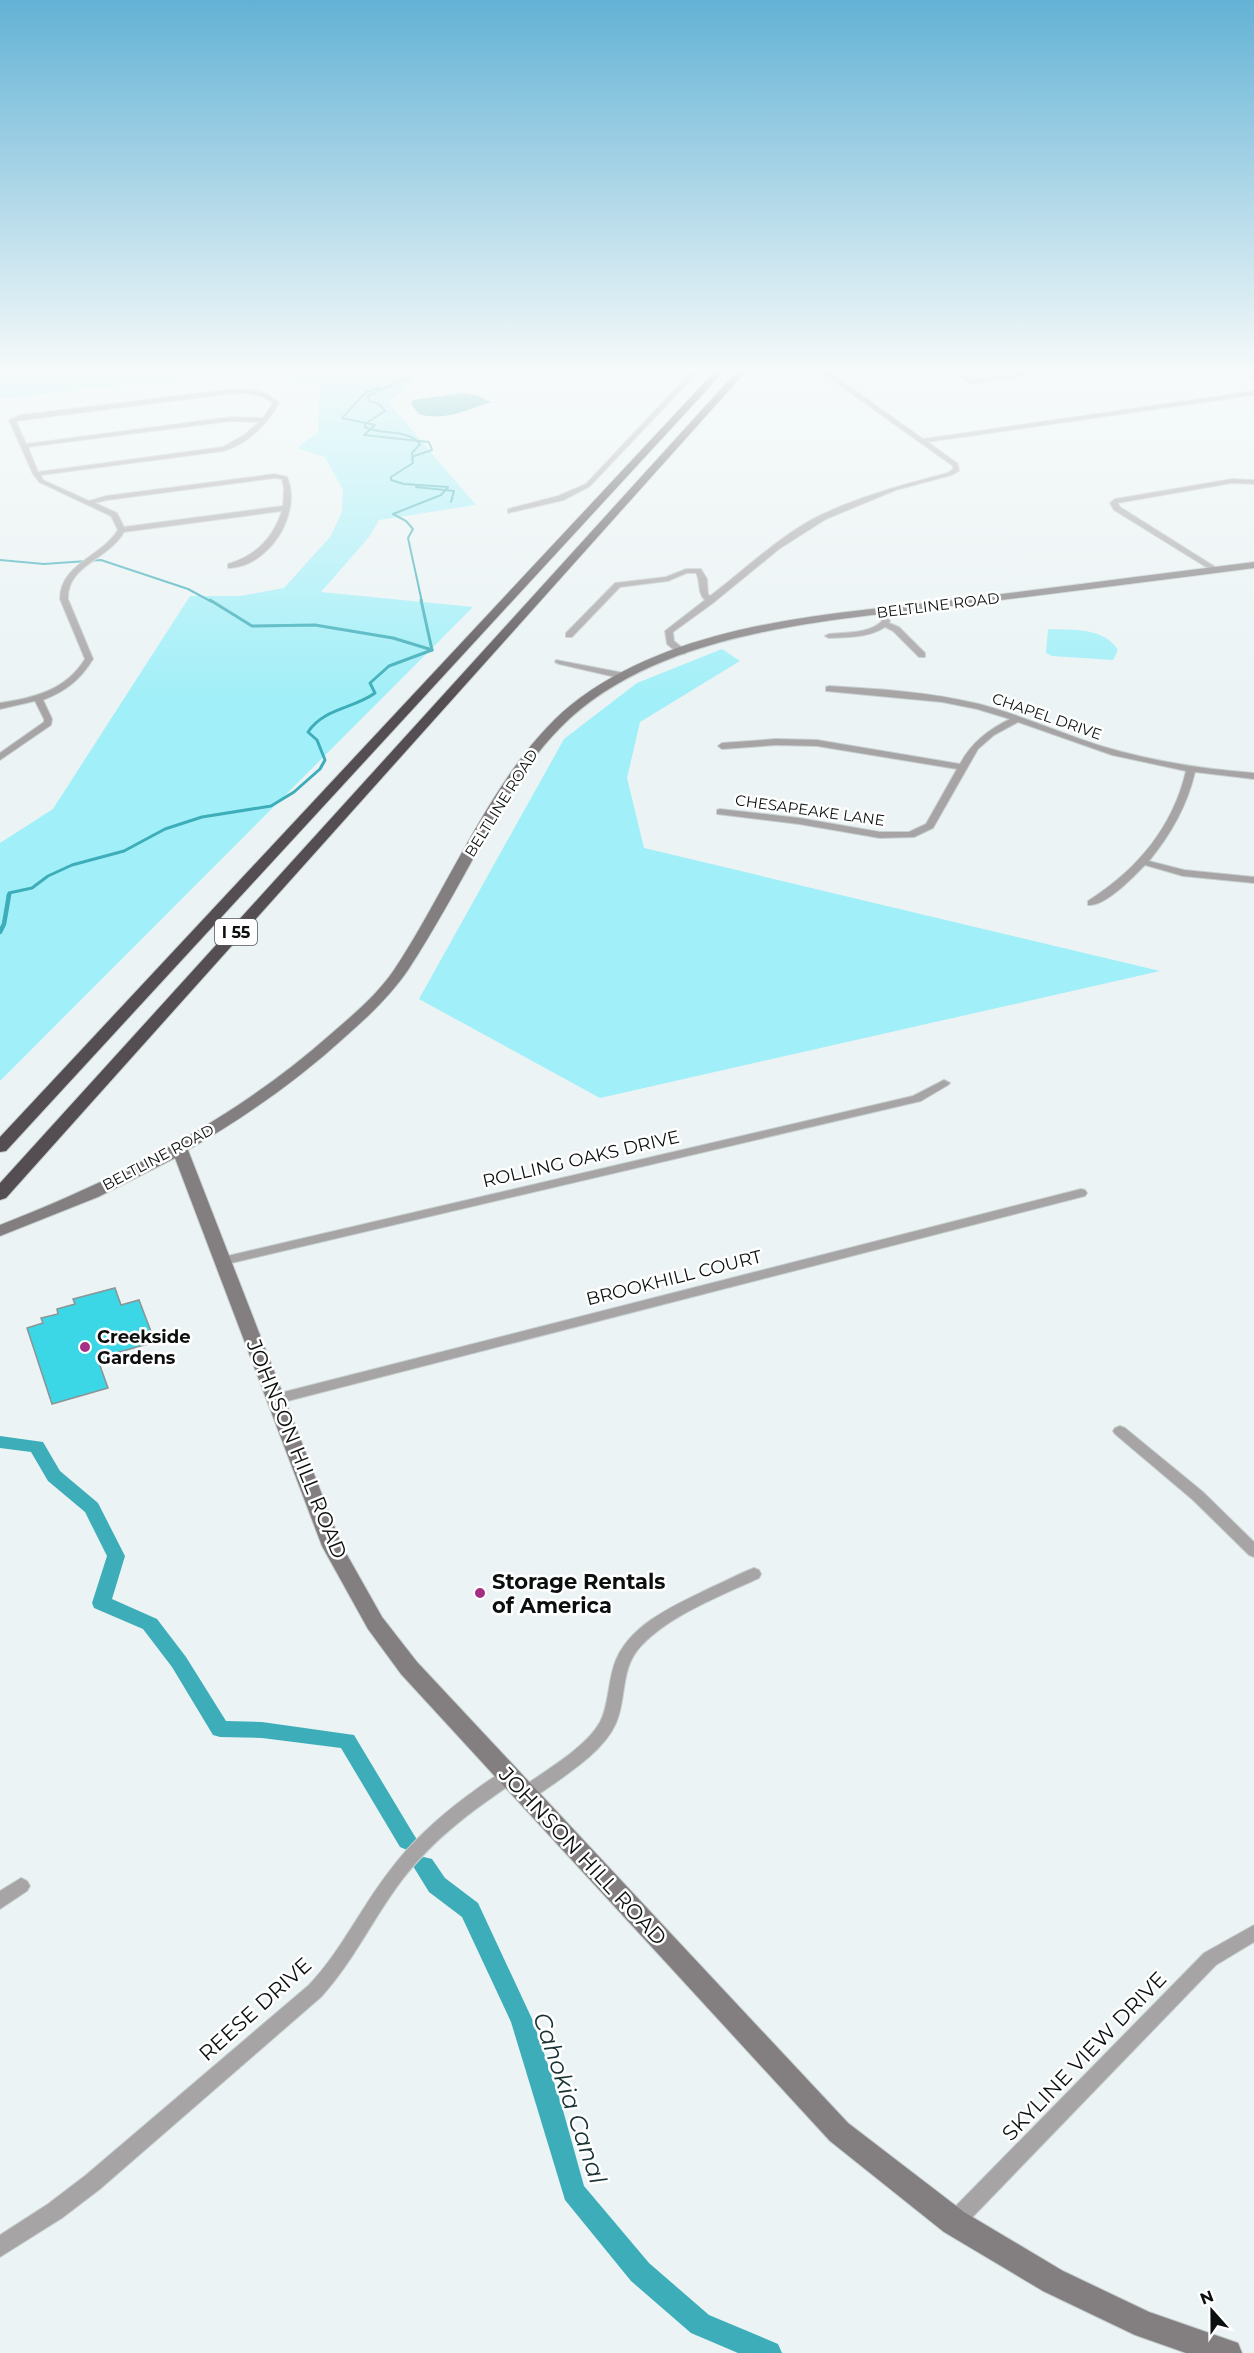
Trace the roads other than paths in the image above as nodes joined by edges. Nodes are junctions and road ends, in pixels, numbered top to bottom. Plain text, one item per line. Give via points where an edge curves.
1 (39, 479) edge
2 (253, 479) edge
3 (285, 479) edge
4 (594, 479) edge
5 (620, 479) edge
6 (645, 479) edge
7 (932, 479) edge
8 (1254, 482) edge
9 (89, 502) junction
10 (286, 508) junction
11 (512, 511) dead end
12 (122, 530) junction
13 (1254, 565) edge
14 (231, 566) dead end
15 (1214, 570) junction
16 (710, 601) junction
17 (879, 612) junction
18 (885, 624) junction
19 (569, 636) dead end
20 (829, 636) dead end
21 (682, 652) junction
22 (922, 655) dead end
23 (559, 662) dead end
24 (624, 676) junction
25 (829, 689) dead end
26 (38, 699) junction
27 (0, 706) edge
28 (1017, 719) junction
29 (722, 746) dead end
30 (0, 757) edge
31 (963, 767) junction
32 (1191, 769) junction
33 (1254, 776) edge
34 (720, 812) dead end
35 (1143, 862) junction
36 (1254, 880) edge
37 (1092, 903) dead end
38 (944, 1083) dead end
39 (0, 1147) edge
40 (179, 1147) junction
41 (1081, 1193) dead end
42 (0, 1194) edge
43 (0, 1232) edge
44 (223, 1261) junction
45 (276, 1399) junction
46 (1119, 1431) dead end
47 (1254, 1551) edge
48 (754, 1574) dead end
49 (510, 1776) junction
50 (526, 1794) junction
51 (21, 1886) dead end
52 (0, 1901) edge
53 (1254, 1933) edge
54 (954, 2222) junction
55 (0, 2247) edge
56 (1228, 2353) edge

1 - 9 street
2 - 9 street
3 - 10 street
4 - 11 street via 561,498
5 - 39 highway, I 55
6 - 42 highway, I 55
7 - 16 street via 823,517 776,547
8 - 15 street via 1232,481 1114,503
9 - 12 street via 114,515
10 - 12 street
10 - 14 street via 268,542 250,559
12 - 26 street via 114,542 74,572 63,590 89,658 83,671 70,684
13 - 15 main road, BELTLINE ROAD
15 - 17 main road, BELTLINE ROAD
16 - 19 street via 704,596 698,571 668,579 623,582
16 - 21 street via 669,631 670,642
17 - 18 street
17 - 21 main road, BELTLINE ROAD via 759,631
18 - 20 street via 871,631
18 - 22 street
21 - 24 main road, BELTLINE ROAD
23 - 24 street
24 - 40 main road, BELTLINE ROAD via 586,699 538,743 432,920 381,994 341,1035 284,1081
25 - 28 street, CHAPEL DRIVE via 934,698 978,706
26 - 27 street
26 - 30 street via 48,723
28 - 31 street, CHESAPEAKE LANE via 978,743
28 - 32 street, CHAPEL DRIVE via 1097,747
29 - 31 street via 817,743
31 - 34 street, CHESAPEAKE LANE via 930,826 911,835 880,836
32 - 33 street, CHAPEL DRIVE
32 - 35 street via 1185,795 1158,844
35 - 36 street via 1183,873
35 - 37 street via 1113,892
38 - 44 street, ROLLING OAKS DRIVE via 917,1099
40 - 43 main road, BELTLINE ROAD via 105,1186
40 - 44 main road, JOHNSON HILL ROAD
41 - 45 street, BROOKHILL COURT
44 - 45 main road, JOHNSON HILL ROAD
45 - 49 main road, JOHNSON HILL ROAD via 332,1546 375,1623 409,1668
46 - 47 street via 1198,1496
48 - 50 street via 642,1634 626,1654 609,1722 603,1731
49 - 50 main road, JOHNSON HILL ROAD
49 - 55 street, REESE DRIVE via 422,1846 396,1875 342,1962 315,1991 93,2182
50 - 54 main road, JOHNSON HILL ROAD via 839,2132
51 - 52 street
53 - 54 street, SKYLINE VIEW DRIVE via 1210,1959
54 - 56 main road, JOHNSON HILL ROAD via 1053,2281 1145,2325

